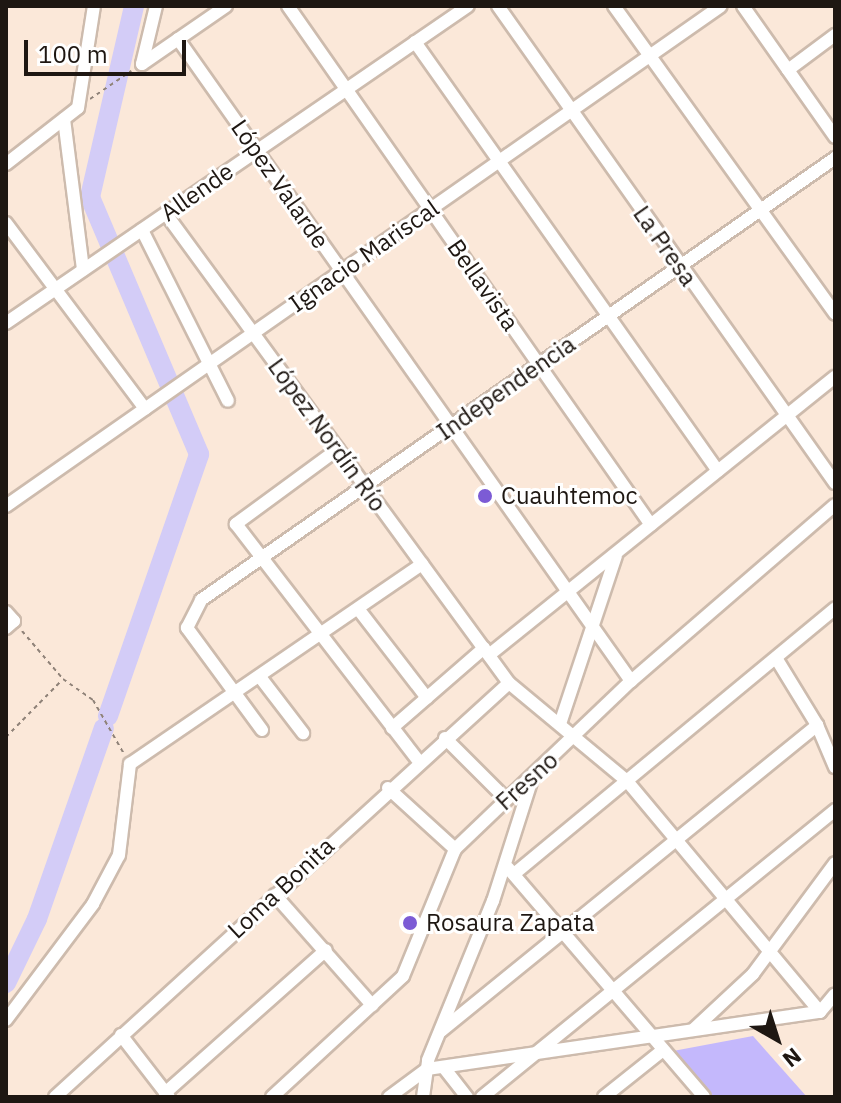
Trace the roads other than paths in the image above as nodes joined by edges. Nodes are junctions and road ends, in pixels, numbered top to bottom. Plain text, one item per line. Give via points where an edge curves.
1 (94, 6) edge
2 (156, 6) edge
3 (226, 6) edge
4 (288, 6) edge
5 (468, 6) edge
6 (498, 6) edge
7 (614, 6) edge
8 (721, 6) edge
9 (743, 6) edge
10 (835, 35) edge
11 (178, 39) junction
12 (415, 42) junction
13 (650, 56) junction
14 (788, 70) junction
15 (346, 90) junction
16 (571, 111) junction
17 (64, 119) junction
18 (835, 137) edge
19 (257, 151) junction
20 (835, 158) edge
21 (499, 161) junction
22 (6, 164) edge
23 (430, 209) junction
24 (760, 210) junction
25 (166, 214) junction
26 (6, 223) edge
27 (138, 232) junction
28 (679, 266) junction
29 (87, 267) junction
30 (342, 271) junction
31 (57, 289) junction
32 (835, 314) edge
33 (609, 316) junction
34 (6, 323) edge
35 (253, 333) junction
36 (539, 365) junction
37 (203, 368) junction
38 (835, 377) edge
39 (228, 401) dead end
40 (149, 406) junction
41 (784, 417) junction
42 (451, 427) junction
43 (338, 449) junction
44 (718, 471) junction
45 (835, 483) edge
46 (365, 486) junction
47 (835, 505) edge
48 (6, 506) edge
49 (651, 525) junction
50 (616, 556) junction
51 (262, 559) junction
52 (422, 564) junction
53 (566, 596) junction
54 (359, 610) junction
55 (834, 612) edge
56 (594, 632) junction
57 (321, 636) junction
58 (486, 652) junction
59 (776, 658) junction
60 (260, 677) junction
61 (631, 681) junction
62 (509, 683) junction
63 (236, 694) junction
64 (427, 698) junction
65 (560, 724) junction
66 (817, 725) junction
67 (392, 728) junction
68 (262, 730) dead end
69 (303, 733) dead end
70 (445, 738) junction
71 (574, 738) junction
72 (419, 762) junction
73 (835, 767) edge
74 (533, 775) junction
75 (627, 781) junction
76 (388, 788) junction
77 (506, 799) junction
78 (835, 810) edge
79 (675, 837) junction
80 (455, 849) junction
81 (504, 863) junction
82 (835, 863) edge
83 (514, 874) junction
84 (275, 895) junction
85 (728, 896) junction
86 (563, 932) junction
87 (768, 948) junction
88 (326, 950) junction
89 (613, 990) junction
90 (835, 994) edge
91 (372, 1005) junction
92 (820, 1012) junction
93 (6, 1020) edge
94 (693, 1030) junction
95 (441, 1031) junction
96 (121, 1035) junction
97 (653, 1037) junction
98 (663, 1050) junction
99 (536, 1054) junction
100 (427, 1069) junction
101 (445, 1069) junction
102 (64, 1094) edge
103 (167, 1095) edge
104 (419, 1095) edge
105 (272, 1097) edge
106 (389, 1097) edge
107 (467, 1097) edge
108 (482, 1097) edge
109 (604, 1097) edge
110 (704, 1097) edge

1 - 17 street via 81,105
2 - 11 street via 137,67
3 - 11 street
4 - 15 street, Bellavista
5 - 12 street, Allende
6 - 16 street, La Presa
7 - 13 street
8 - 13 street, Ignacio Mariscal
9 - 14 street
10 - 14 street
11 - 19 street, López Valarde
12 - 15 street, Allende
12 - 21 street
13 - 16 street, Ignacio Mariscal
13 - 24 street
14 - 18 street
15 - 19 street, Allende
15 - 23 street, Bellavista
16 - 21 street, Ignacio Mariscal
16 - 28 street, La Presa
17 - 22 street
17 - 29 street
19 - 25 street, Allende
19 - 30 street, López Valarde
20 - 24 street, Independencia
21 - 23 street, Ignacio Mariscal
21 - 33 street
23 - 30 street, Ignacio Mariscal
23 - 36 street, Bellavista
24 - 28 street, Independencia
24 - 32 street
25 - 27 street, Allende
25 - 35 street, López Nordín Río
26 - 31 street
27 - 29 street, Allende
27 - 37 street
28 - 33 street, Independencia
28 - 41 street, La Presa
29 - 31 street, Allende
30 - 35 street, Ignacio Mariscal
30 - 42 street, López Valarde
31 - 34 street, Allende
31 - 40 street
33 - 36 street, Independencia
33 - 44 street
35 - 37 street, Ignacio Mariscal
35 - 43 street, López Nordín Río
36 - 42 street, Independencia
36 - 49 street, Bellavista
37 - 39 street
37 - 40 street, Ignacio Mariscal
38 - 41 street
40 - 48 street, Ignacio Mariscal
41 - 44 street
41 - 45 street, La Presa
42 - 46 street, Independencia
42 - 53 street, López Valarde
43 - 46 street, López Nordín Río
43 - 51 street via 236,524
44 - 49 street
46 - 51 street, Independencia
46 - 52 street, López Nordín Río
47 - 61 street, Fresno
49 - 50 street
50 - 53 street
50 - 56 street
51 - 57 street
51 - 63 street, Independencia via 201,600 187,628
52 - 54 street
52 - 58 street, López Nordín Río
53 - 56 street, López Valarde
53 - 58 street
54 - 57 street
54 - 64 street
55 - 59 street
56 - 61 street, López Valarde
56 - 65 street
57 - 60 street
57 - 67 street
58 - 62 street, López Nordín Río
58 - 64 street
59 - 66 street
59 - 75 street
60 - 63 street
60 - 69 street
61 - 71 street, Fresno
62 - 65 street, López Nordín Río
62 - 70 street, Loma Bonita
63 - 68 street
63 - 93 street via 130,764 119,855 93,904
64 - 67 street
65 - 71 street, López Nordín Río
66 - 73 street
66 - 79 street
67 - 72 street
70 - 72 street, Loma Bonita
70 - 77 street
71 - 74 street, Fresno
71 - 75 street, López Nordín Río
72 - 76 street, Loma Bonita
74 - 77 street, Fresno
74 - 81 street
75 - 79 street, López Nordín Río
75 - 83 street
76 - 80 street
76 - 84 street, Loma Bonita
77 - 80 street, Fresno
78 - 85 street
79 - 85 street, López Nordín Río
79 - 86 street
80 - 91 street, Fresno via 403,976
81 - 83 street
81 - 95 street
82 - 87 street
83 - 86 street
84 - 88 street
84 - 96 street, Loma Bonita
85 - 87 street, López Nordín Río
85 - 89 street
86 - 89 street
86 - 95 street
87 - 92 street, López Nordín Río
87 - 94 street via 753,974
88 - 91 street
88 - 103 street
89 - 97 street
89 - 99 street
90 - 92 street
91 - 105 street, Fresno
92 - 94 street
94 - 97 street
95 - 100 street
96 - 102 street, Loma Bonita
96 - 103 street
97 - 98 street
97 - 99 street
98 - 109 street
98 - 110 street
99 - 101 street
99 - 108 street
100 - 101 street
100 - 104 street
100 - 106 street
101 - 104 street
101 - 107 street

